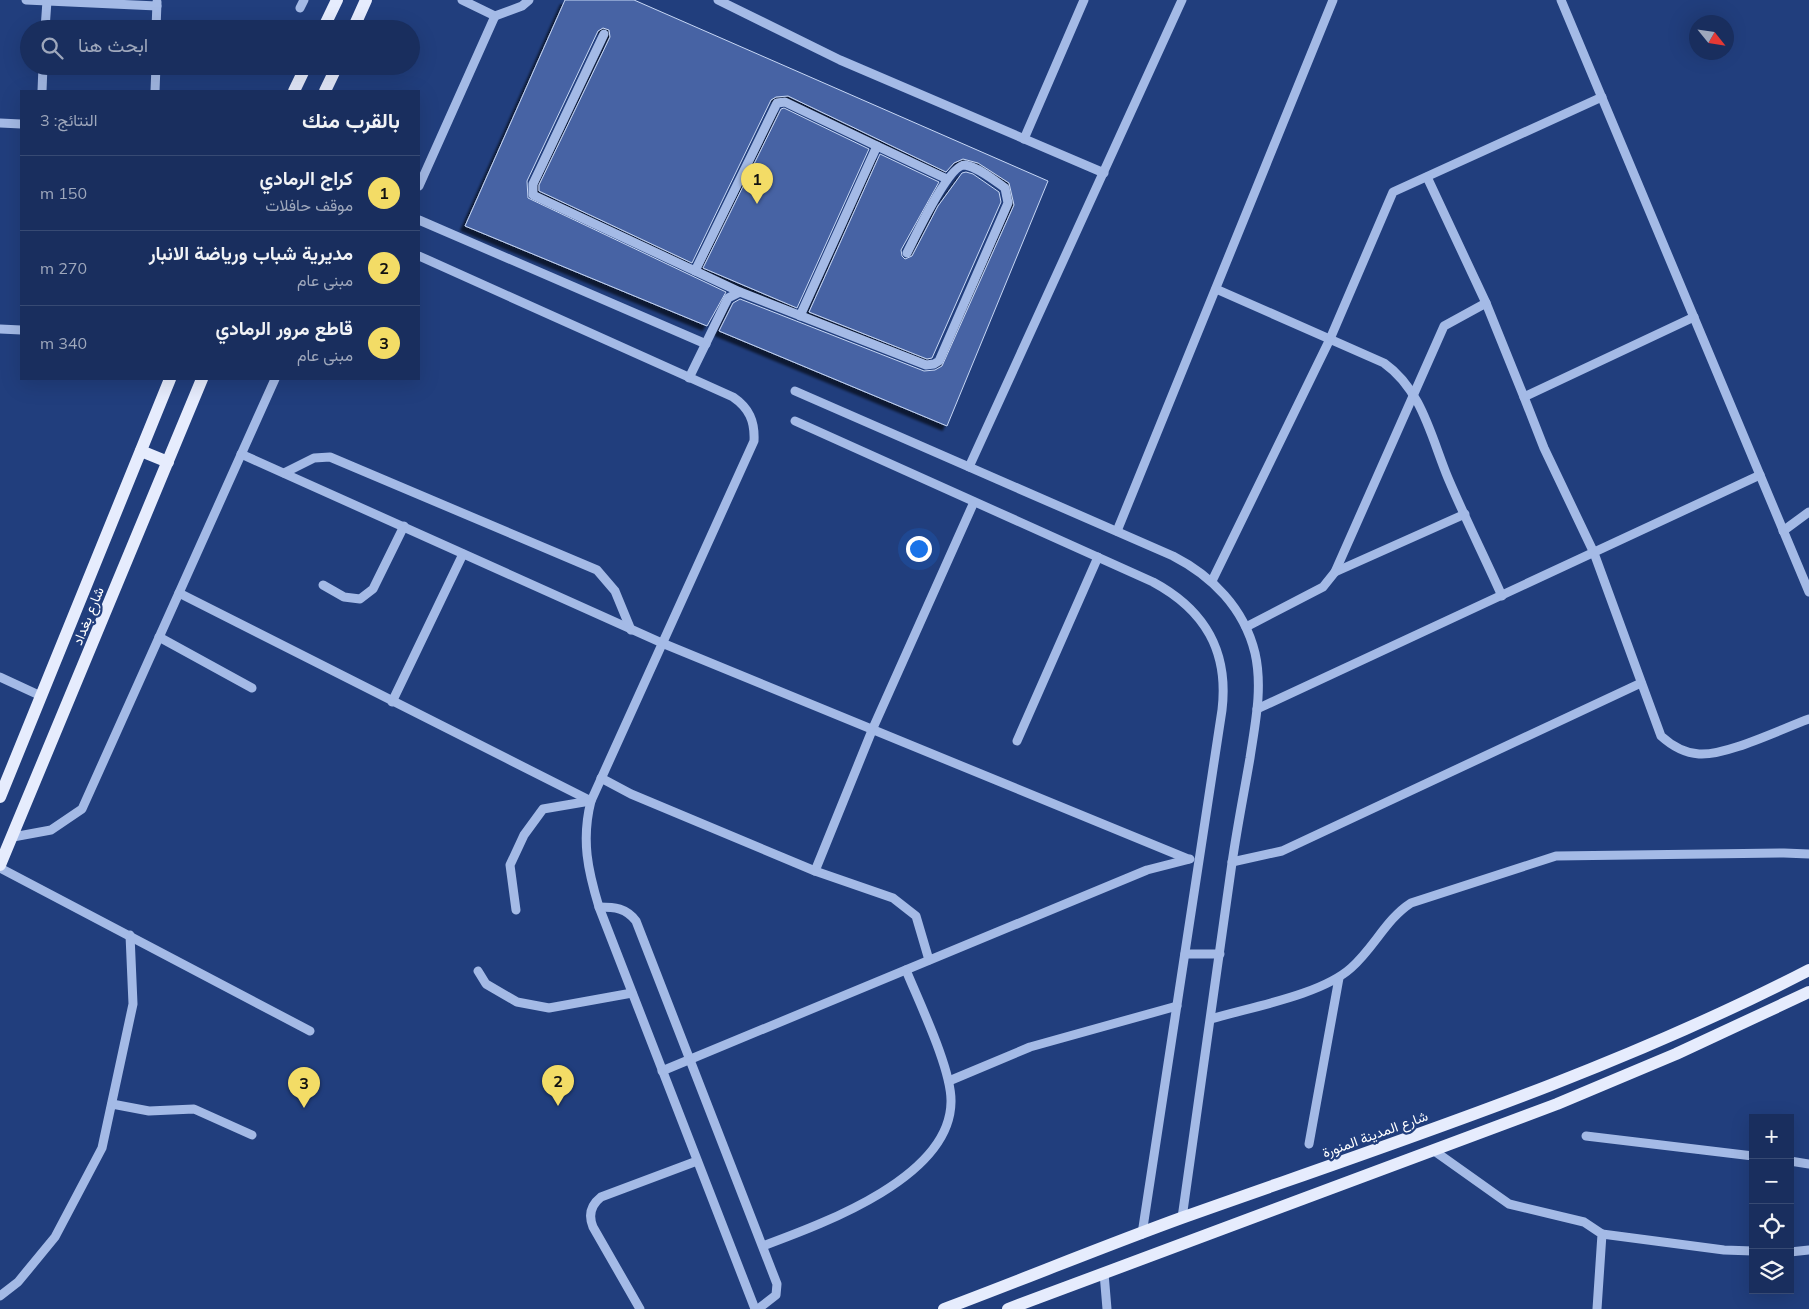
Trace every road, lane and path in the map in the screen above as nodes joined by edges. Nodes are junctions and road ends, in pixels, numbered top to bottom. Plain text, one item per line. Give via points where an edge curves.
1 (26, 0) edge
2 (337, 0) edge
3 (366, 0) edge
4 (462, 0) edge
5 (529, 0) edge
6 (718, 0) edge
7 (1084, 0) edge
8 (1333, 0) edge
9 (47, 1) junction
10 (1180, 1) edge
11 (1562, 1) edge
12 (157, 3) edge
13 (495, 16) junction
14 (46, 20) edge
15 (156, 20) edge
16 (328, 20) edge
17 (357, 20) edge
18 (604, 34) dead end
19 (43, 75) edge
20 (156, 75) edge
21 (302, 75) edge
22 (333, 75) edge
23 (42, 90) edge
24 (155, 90) edge
25 (294, 90) edge
26 (325, 90) edge
27 (1602, 97) junction
28 (0, 123) edge
29 (20, 124) edge
30 (1024, 139) junction
31 (877, 146) junction
32 (1104, 173) junction
33 (1427, 177) junction
34 (947, 179) junction
35 (420, 184) edge
36 (420, 220) edge
37 (907, 254) dead end
38 (420, 256) edge
39 (695, 271) junction
40 (1216, 289) junction
41 (740, 292) junction
42 (1486, 303) junction
43 (800, 316) junction
44 (1694, 317) junction
45 (0, 329) edge
46 (20, 330) edge
47 (1330, 339) junction
48 (706, 344) junction
49 (689, 378) junction
50 (170, 380) edge
51 (202, 380) edge
52 (275, 380) edge
53 (796, 391) dead end
54 (1414, 394) junction
55 (1524, 397) junction
56 (795, 420) dead end
57 (142, 451) junction
58 (241, 454) junction
59 (168, 462) junction
60 (969, 467) junction
61 (284, 474) junction
62 (1760, 475) junction
63 (974, 502) junction
64 (1809, 512) edge
65 (1465, 514) junction
66 (404, 526) junction
67 (1117, 531) junction
68 (1783, 531) junction
69 (1594, 553) junction
70 (463, 554) junction
71 (1098, 557) junction
72 (1335, 572) junction
73 (1212, 580) junction
74 (323, 585) dead end
75 (1809, 592) edge
76 (179, 593) junction
77 (1502, 596) junction
78 (1246, 626) junction
79 (631, 630) junction
80 (159, 637) junction
81 (662, 643) junction
82 (0, 677) edge
83 (1641, 683) junction
84 (252, 688) dead end
85 (41, 696) junction
86 (392, 702) junction
87 (1257, 709) junction
88 (1809, 718) edge
89 (873, 728) junction
90 (1017, 741) dead end
91 (601, 778) junction
92 (0, 797) edge
93 (591, 801) junction
94 (13, 837) junction
95 (1809, 854) edge
96 (1200, 857) junction
97 (1188, 859) junction
98 (1232, 862) junction
99 (0, 867) edge
100 (815, 871) junction
101 (599, 907) junction
102 (516, 910) dead end
103 (130, 935) junction
104 (1185, 954) junction
105 (1220, 954) junction
106 (929, 960) junction
107 (906, 970) junction
108 (1809, 970) edge
109 (478, 972) dead end
110 (1339, 978) junction
111 (1809, 992) edge
112 (632, 993) junction
113 (1177, 1006) junction
114 (1211, 1019) junction
115 (310, 1031) dead end
116 (690, 1059) junction
117 (662, 1070) junction
118 (949, 1081) junction
119 (112, 1104) junction
120 (252, 1135) dead end
121 (1586, 1136) dead end
122 (1309, 1144) dead end
123 (1433, 1150) junction
124 (1749, 1156) edge
125 (697, 1162) junction
126 (1794, 1162) edge
127 (1809, 1164) edge
128 (1260, 1191) junction
129 (1265, 1213) junction
130 (1182, 1218) junction
131 (1142, 1234) junction
132 (1602, 1234) junction
133 (763, 1246) junction
134 (1809, 1250) edge
135 (1749, 1251) edge
136 (1794, 1252) edge
137 (1104, 1273) junction
138 (0, 1296) edge
139 (640, 1309) edge
140 (756, 1309) edge
141 (944, 1309) edge
142 (1008, 1309) edge
143 (1107, 1309) edge
144 (1597, 1309) edge

1 - 9 street
2 - 16 main road
3 - 17 main road
4 - 13 street
5 - 13 street
6 - 30 street via 840,60
7 - 30 street
8 - 40 street
9 - 12 street
9 - 14 street
10 - 32 street
11 - 27 street
12 - 15 street
13 - 35 street
18 - 39 street via 531,191 540,199
19 - 23 street
20 - 24 street
21 - 25 main road
22 - 26 main road
27 - 33 street
27 - 44 street
28 - 29 street
30 - 32 street
31 - 34 street
31 - 39 street via 784,102 777,103
31 - 43 street
32 - 60 street
33 - 42 street
33 - 47 street via 1393,192
34 - 37 street
34 - 43 street via 965,165 1005,188 1008,203 939,361 926,365
36 - 48 street
38 - 49 street
39 - 41 street
40 - 47 street
40 - 67 street
41 - 43 street
41 - 48 street via 728,298
42 - 54 street via 1444,326
42 - 55 street
44 - 55 street
44 - 62 street
45 - 46 street
47 - 54 street via 1384,363 1400,374
47 - 73 street
48 - 49 street
49 - 81 street via 741,402 751,416 754,441
50 - 57 main road, شارع بغداد
51 - 59 main road, شارع بغداد
52 - 58 street
53 - 60 street
54 - 65 street
54 - 72 street
55 - 69 street via 1544,448
56 - 63 street
57 - 59 main road
57 - 85 main road, شارع بغداد
58 - 61 street
58 - 76 street
59 - 94 main road, شارع بغداد
60 - 67 street
61 - 66 street
61 - 79 street via 314,458 330,456 597,570 615,591
62 - 68 street
62 - 69 street
63 - 71 street
63 - 89 street
64 - 68 street
65 - 72 street
65 - 77 street
66 - 70 street
66 - 74 street via 374,589 360,599 344,597
67 - 73 street via 1193,566
68 - 75 street
69 - 77 street
69 - 83 street
70 - 79 street
70 - 86 street
71 - 90 street
71 - 96 street via 1153,582 1185,602 1206,627 1222,663 1225,687
72 - 78 street via 1323,587
73 - 78 street
76 - 80 street
76 - 86 street
77 - 87 street
78 - 87 street via 1258,672
79 - 81 street
80 - 84 street
80 - 94 street via 82,809 51,830
81 - 89 street
81 - 91 street
82 - 85 street
83 - 88 street via 1661,736 1688,752 1720,752
83 - 98 street via 1282,851
85 - 92 main road, شارع بغداد
86 - 93 street
87 - 98 street
89 - 97 street
89 - 100 street
91 - 93 street
91 - 100 street via 631,794
93 - 101 street via 586,818 586,858
93 - 102 street via 543,809 524,835 510,865
94 - 99 main road, شارع بغداد
95 - 110 street via 1556,856 1411,903 1398,912
96 - 97 street
96 - 104 street
97 - 106 street via 1147,870
98 - 105 street
99 - 103 street
100 - 106 street via 893,898 916,916
101 - 112 street
101 - 116 street via 619,908 636,921
103 - 115 street
103 - 119 street via 133,1004
104 - 105 street
104 - 113 street
105 - 114 street
106 - 107 street
107 - 116 street
107 - 118 street
108 - 128 main road, شارع المدينة المنورة via 1652,1043 1502,1104
109 - 112 street via 486,984 517,1002 549,1008
110 - 114 street
110 - 122 street
111 - 123 main road via 1558,1104
112 - 117 street
113 - 118 street via 1030,1047
113 - 131 street
114 - 130 street
116 - 117 street
116 - 133 street
117 - 125 street
118 - 133 street via 948,1123 940,1142 927,1159 851,1210
119 - 120 street via 149,1111 194,1109
119 - 138 street via 102,1148 55,1237 18,1282
121 - 124 street
123 - 129 main road
123 - 132 street via 1509,1204 1584,1222
125 - 139 street via 601,1197 592,1206 590,1217 593,1227
125 - 140 street
126 - 127 street
128 - 129 main road
128 - 130 main road, شارع المدينة المنورة
129 - 137 main road
130 - 131 main road, شارع المدينة المنورة
131 - 141 main road, شارع المدينة المنورة
132 - 135 street
132 - 144 street
133 - 140 street via 778,1288 774,1299
134 - 136 street
137 - 142 main road
137 - 143 street

